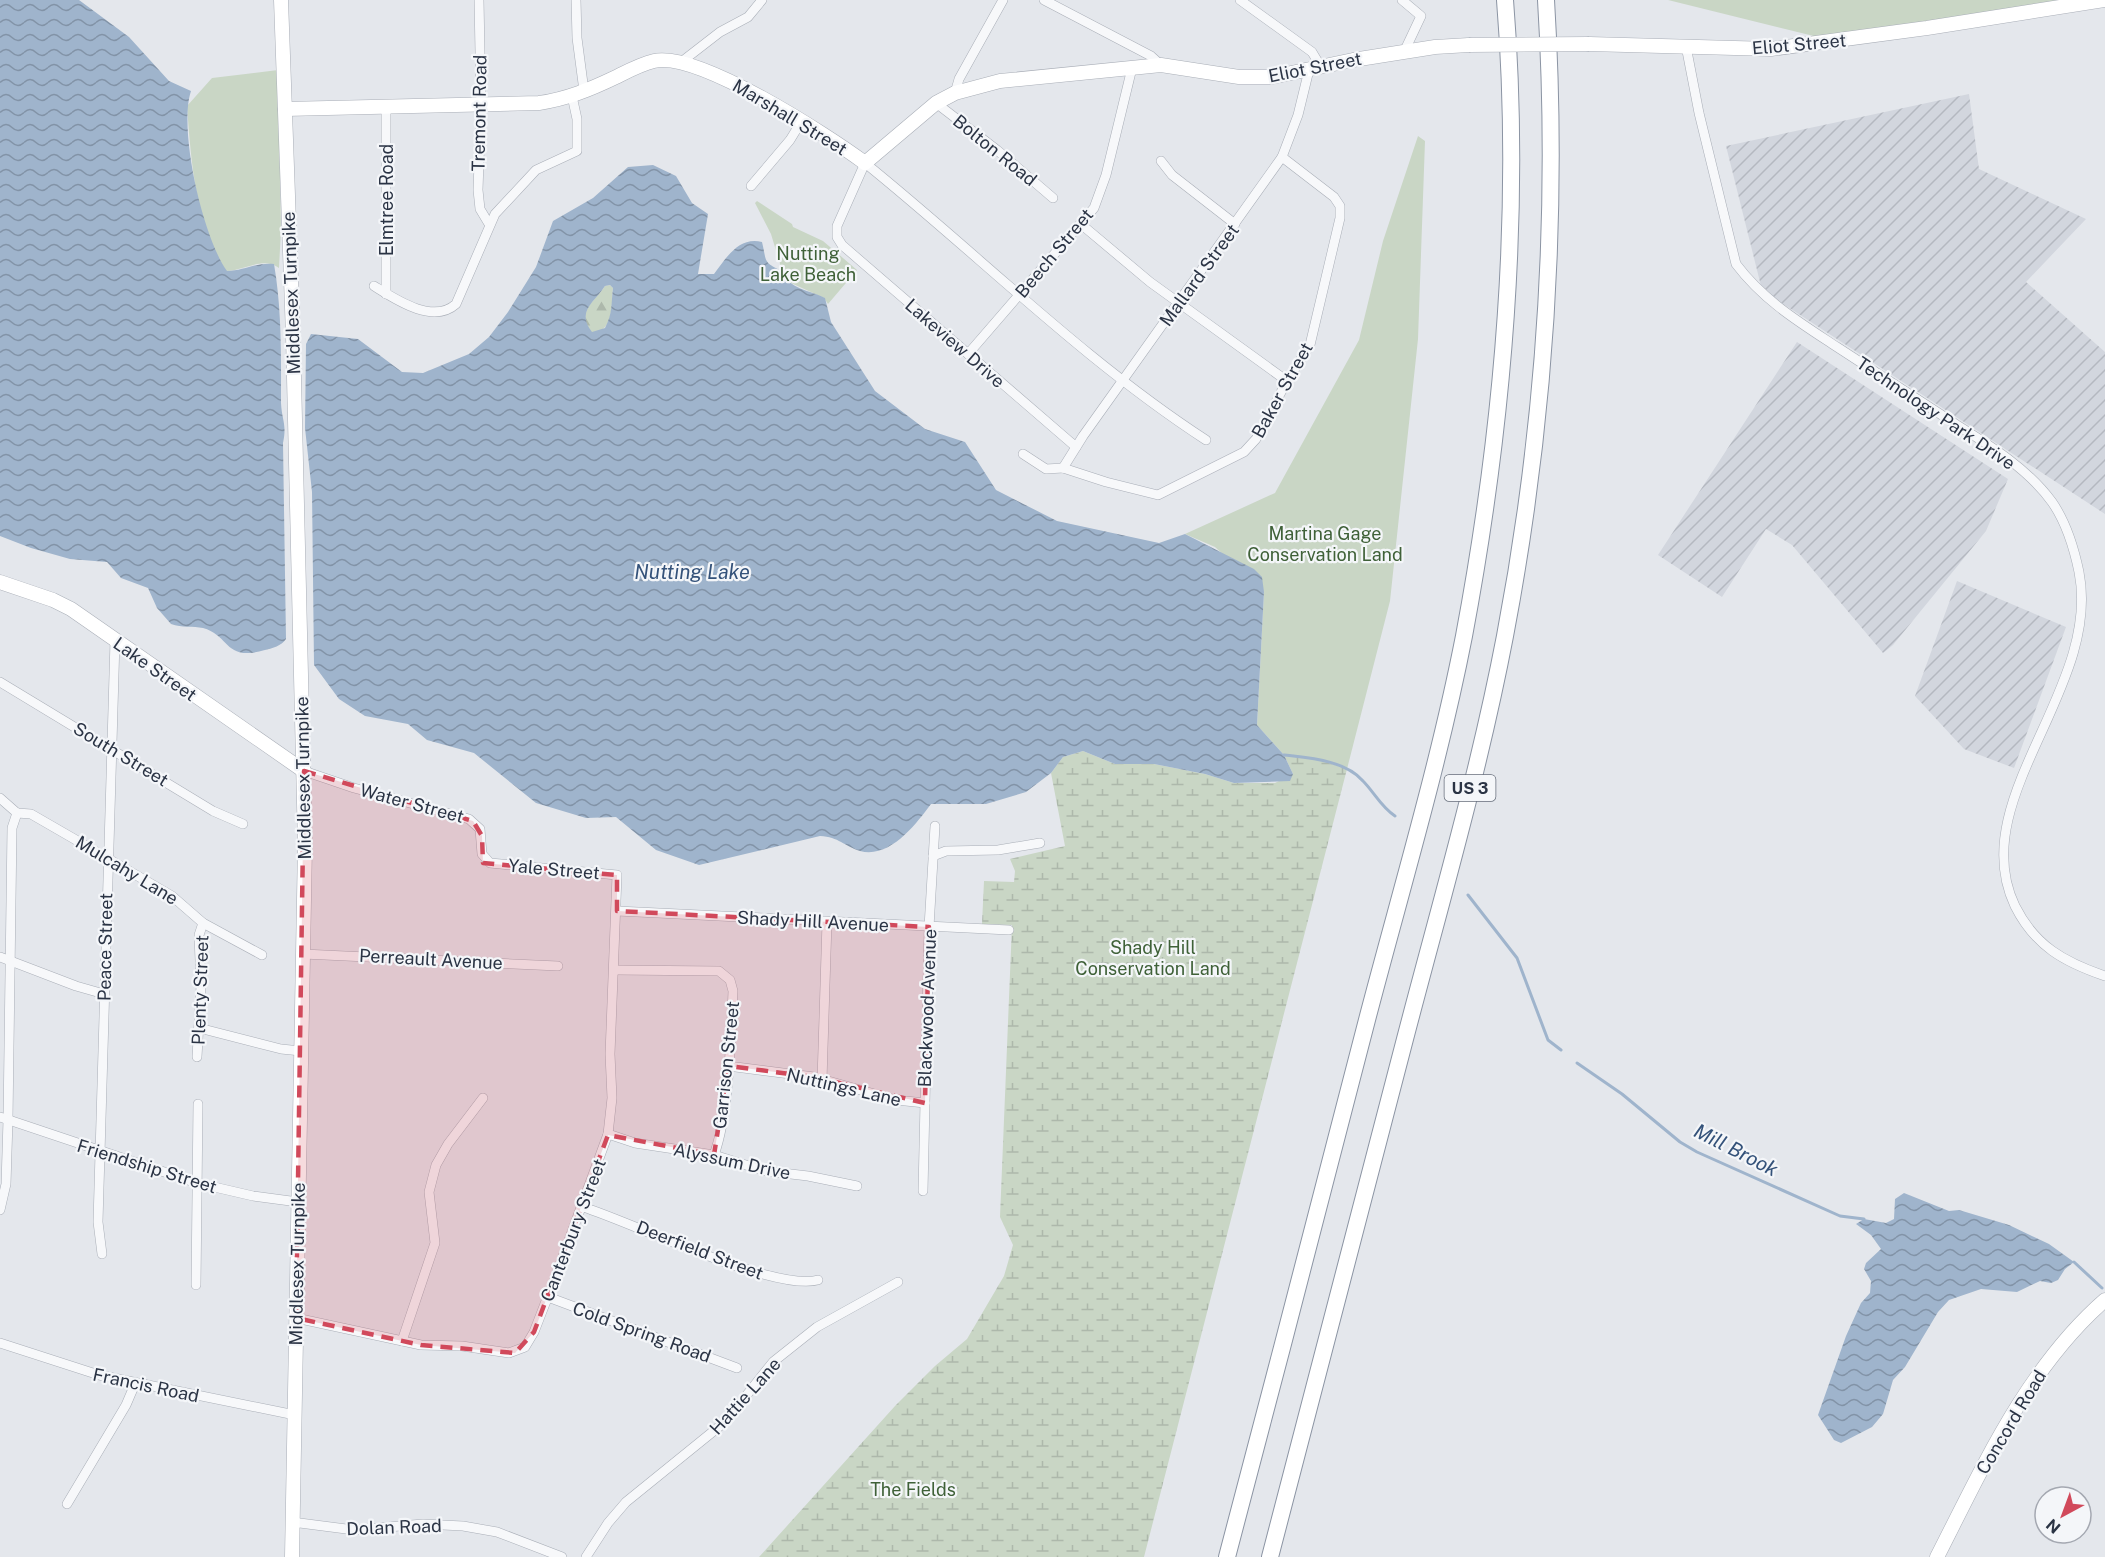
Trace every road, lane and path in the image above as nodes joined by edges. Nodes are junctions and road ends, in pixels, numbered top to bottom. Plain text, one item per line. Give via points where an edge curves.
1 (281, 0) edge
2 (479, 0) edge
3 (576, 0) edge
4 (762, 0) edge
5 (1003, 0) edge
6 (1044, 0) edge
7 (1240, 0) edge
8 (1402, 0) edge
9 (1505, 0) edge
10 (1546, 0) edge
11 (2104, 0) edge
12 (1686, 46) junction
13 (1404, 51) junction
14 (680, 63) junction
15 (1161, 65) junction
16 (1132, 68) junction
17 (1315, 68) junction
18 (955, 93) junction
19 (578, 94) junction
20 (936, 103) junction
21 (481, 105) junction
22 (386, 107) junction
23 (285, 109) junction
24 (801, 122) junction
25 (1282, 157) junction
26 (1161, 161) dead end
27 (865, 163) junction
28 (751, 186) dead end
29 (1053, 198) dead end
30 (489, 224) junction
31 (1235, 224) junction
32 (1082, 225) junction
33 (837, 237) joint
34 (374, 286) dead end
35 (386, 294) junction
36 (1018, 295) junction
37 (1179, 303) junction
38 (968, 354) junction
39 (1124, 381) junction
40 (1287, 381) junction
41 (1206, 440) dead end
42 (1076, 447) junction
43 (1023, 454) dead end
44 (1064, 468) junction
45 (0, 582) edge
46 (114, 640) junction
47 (0, 682) edge
48 (111, 748) junction
49 (304, 771) junction
50 (0, 798) edge
51 (17, 813) junction
52 (243, 824) dead end
53 (935, 826) dead end
54 (1040, 843) dead end
55 (933, 856) junction
56 (108, 858) junction
57 (490, 863) joint
58 (617, 875) joint
59 (617, 911) junction
60 (827, 922) junction
61 (204, 923) junction
62 (929, 927) junction
63 (1009, 930) dead end
64 (303, 954) junction
65 (262, 955) dead end
66 (5, 959) edge
67 (558, 966) dead end
68 (615, 970) junction
69 (2105, 976) edge
70 (104, 994) junction
71 (199, 1028) junction
72 (301, 1051) junction
73 (197, 1057) dead end
74 (728, 1066) junction
75 (822, 1080) junction
76 (483, 1098) dead end
77 (924, 1103) junction
78 (198, 1104) dead end
79 (4, 1118) edge
80 (608, 1134) junction
81 (101, 1153) junction
82 (714, 1155) junction
83 (197, 1183) junction
84 (857, 1186) dead end
85 (923, 1191) dead end
86 (298, 1202) junction
87 (583, 1207) junction
88 (0, 1210) edge
89 (102, 1254) dead end
90 (818, 1280) dead end
91 (898, 1282) dead end
92 (196, 1285) dead end
93 (548, 1298) junction
94 (2105, 1300) edge
95 (296, 1318) junction
96 (402, 1341) junction
97 (0, 1343) edge
98 (737, 1368) dead end
99 (135, 1384) junction
100 (295, 1415) junction
101 (67, 1504) dead end
102 (292, 1522) junction
103 (292, 1557) edge
104 (562, 1557) edge
105 (586, 1557) edge
106 (1227, 1557) edge
107 (1270, 1557) edge
108 (1937, 1557) edge

1 - 23 street, Middlesex Turnpike
2 - 21 street, Tremont Road
3 - 19 street
4 - 14 street via 748,17 720,32
5 - 18 street
6 - 15 street via 1151,56
7 - 17 street via 1311,52
8 - 13 street via 1421,16
9 - 106 highway, US 3 via 1510,226 1488,500 1467,617 1415,836
10 - 107 highway, US 3 via 1552,146 1546,333 1516,579 1483,740
11 - 12 street, Eliot Street via 1771,49
12 - 13 street, Eliot Street, bridge via 1469,45
12 - 69 street, Technology Park Drive via 1736,264 1750,283 1802,325 1990,446 2040,488 2060,516 2079,573 2080,627 2067,674 2020,782 2003,843 2002,862 2011,898 2035,938 2074,966
13 - 17 street, Eliot Street
14 - 19 street, Marshall Street via 652,61
14 - 24 street, Marshall Street via 727,80
15 - 16 street, Eliot Street
15 - 17 street, Eliot Street via 1251,77
16 - 18 street, Eliot Street via 1009,79
16 - 32 street, Beech Street via 1106,175 1094,208
17 - 25 street, Mallard Street
18 - 20 street, Eliot Street
19 - 21 street, Marshall Street via 539,103
19 - 30 street via 577,151 536,170 512,193
20 - 27 street, Eliot Street
20 - 29 street, Bolton Road
21 - 22 street, Marshall Street
21 - 30 street, Tremont Road via 478,190 480,208
22 - 23 street, Marshall Street
22 - 35 street, Elmtree Road
23 - 49 street, Middlesex Turnpike
24 - 27 street, Marshall Street
24 - 28 street
25 - 31 street, Mallard Street
25 - 40 street, Baker Street via 1340,206 1326,287 1310,345
26 - 31 street via 1172,175
27 - 33 street, Eliot Street via 837,226
27 - 36 street, Marshall Street
30 - 35 street via 464,290 450,308 440,312 413,307
31 - 37 street, Mallard Street
32 - 36 street, Beech Street
32 - 37 street
33 - 38 street, Lakeview Drive via 845,249
34 - 35 street
36 - 38 street, Beech Street
36 - 39 street, Marshall Street
37 - 39 street, Mallard Street
37 - 40 street
38 - 42 street, Lakeview Drive
39 - 41 street, Marshall Street
39 - 42 street, Mallard Street
40 - 44 street, Baker Street via 1248,448 1164,494 1147,494
42 - 44 street, Mallard Street
43 - 44 street, Baker Street via 1046,469
45 - 46 street, Lake Street via 63,604
46 - 48 street, Peace Street
46 - 49 street, Lake Street
47 - 48 street, South Street
48 - 52 street, South Street via 213,811
48 - 56 street, Peace Street
49 - 57 street, Water Street via 469,819 480,829 482,854
49 - 64 street, Middlesex Turnpike
50 - 51 street
51 - 56 street, Mulcahy Lane via 31,814
51 - 66 street via 12,828
53 - 55 street, Blackwood Avenue
54 - 55 street via 999,850 946,851
55 - 62 street, Blackwood Avenue
56 - 61 street, Mulcahy Lane via 172,896
56 - 70 street, Peace Street
57 - 58 street, Yale Street
58 - 59 street, Canterbury Street
59 - 60 street, Shady Hill Avenue
59 - 68 street, Canterbury Street
60 - 62 street, Shady Hill Avenue
60 - 75 street
61 - 65 street, Mulcahy Lane
61 - 71 street, Plenty Street via 199,934
62 - 63 street, Shady Hill Avenue
62 - 77 street, Blackwood Avenue
64 - 67 street, Perreault Avenue
64 - 72 street, Middlesex Turnpike
66 - 70 street
66 - 79 street
68 - 74 street, Garrison Street via 719,971 726,976 733,992
68 - 80 street, Canterbury Street
70 - 81 street, Peace Street
71 - 72 street
71 - 73 street, Plenty Street
72 - 86 street, Middlesex Turnpike
74 - 75 street, Nuttings Lane
74 - 82 street, Garrison Street via 722,1124
75 - 77 street, Nuttings Lane via 896,1100
76 - 96 street via 455,1133 436,1166 429,1192 435,1243
77 - 85 street, Blackwood Avenue
78 - 83 street
79 - 81 street, Friendship Street
79 - 88 street via 6,1184
80 - 82 street, Alyssum Drive via 635,1143
80 - 87 street, Canterbury Street
81 - 83 street, Friendship Street
81 - 89 street, Peace Street via 98,1222
82 - 84 street, Alyssum Drive via 765,1171
83 - 86 street, Friendship Street
83 - 92 street
86 - 95 street, Middlesex Turnpike
87 - 90 street, Deerfield Street via 767,1276 806,1283
87 - 93 street, Canterbury Street
91 - 105 street, Hattie Lane via 818,1327 773,1362 720,1427 626,1502
93 - 96 street, Canterbury Street via 529,1341 515,1353
93 - 98 street, Cold Spring Road
94 - 108 street, Concord Road via 2039,1372 1989,1455
95 - 96 street, Canterbury Street
95 - 100 street, Middlesex Turnpike
97 - 99 street, Francis Road
99 - 100 street, Francis Road
99 - 101 street
100 - 102 street, Middlesex Turnpike
102 - 103 street, Middlesex Turnpike
102 - 104 street, Dolan Road via 354,1530 423,1524 463,1526 497,1532

